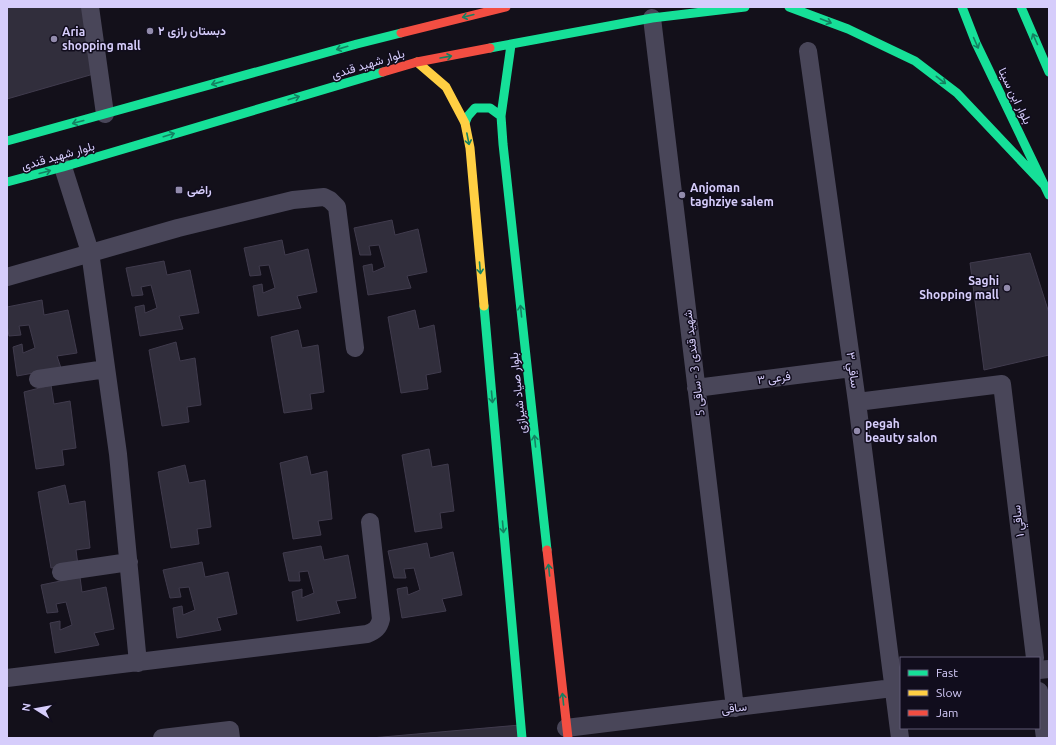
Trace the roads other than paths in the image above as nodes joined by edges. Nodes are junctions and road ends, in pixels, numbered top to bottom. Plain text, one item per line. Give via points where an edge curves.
1 (90, 7) edge
2 (506, 7) edge
3 (745, 7) edge
4 (789, 7) edge
5 (962, 7) edge
6 (1021, 7) edge
7 (652, 18) junction
8 (511, 45) junction
9 (808, 51) dead end
10 (417, 62) junction
11 (1049, 72) edge
12 (105, 114) junction
13 (501, 116) junction
14 (465, 123) junction
15 (7, 141) edge
16 (63, 167) junction
17 (7, 182) edge
18 (1044, 185) junction
19 (1049, 195) edge
20 (90, 252) junction
21 (7, 276) edge
22 (355, 348) dead end
23 (852, 368) junction
24 (106, 369) junction
25 (38, 379) dead end
26 (696, 388) junction
27 (857, 402) junction
28 (370, 522) dead end
29 (128, 562) junction
30 (61, 572) dead end
31 (1035, 657) edge
32 (138, 663) junction
33 (7, 678) edge
34 (898, 688) edge
35 (1040, 700) edge
36 (735, 708) junction
37 (567, 733) edge
38 (162, 738) edge
39 (231, 738) edge
40 (522, 738) edge
41 (900, 738) edge
42 (1044, 738) edge

1 - 12 street
2 -> 12 main road, بلوار شهید قندی via 357,44
3 - 7 main road, بلوار شهید قندی
4 -> 18 main road via 848,29 915,61 957,93
5 -> 18 main road, بلوار ابن سینا via 976,43
11 -> 6 main road
7 - 8 main road, بلوار شهید قندی
7 - 26 street, شهید قندی 3 - ساقی 5
10 -> 8 main road, بلوار شهید قندی
8 - 13 main road, بلوار صیاد شیرازی
9 - 23 street, ساقي ۳
10 - 14 main road via 446,87
16 -> 10 main road, بلوار شهید قندی
12 -> 15 main road, بلوار شهید قندی
13 - 14 main road via 495,110 486,107 475,108
37 -> 13 main road, بلوار صیاد شیرازی
14 -> 40 main road via 470,148
17 -> 16 main road, بلوار شهید قندی
16 - 20 street
18 - 19 main road, بلوار ابن سینا
20 - 21 street
20 - 22 street via 263,207 293,200 324,197 337,208
20 - 24 street
23 - 26 street, فرعی ۳
23 - 27 street, ساقي ۳
24 - 25 street
24 - 29 street via 118,454
26 - 36 street, شهید قندی 3 - ساقی 5
27 - 31 street, ساقي ۱ via 1002,384
27 - 34 street, ساقي ۳
28 - 32 street via 381,619 380,626 374,631 367,634
29 - 30 street
29 - 32 street
32 - 33 street
34 - 36 street, ساقی
34 - 41 street, ساقي ۳
35 - 42 street
36 - 37 street, ساقی
38 - 39 street via 230,730

